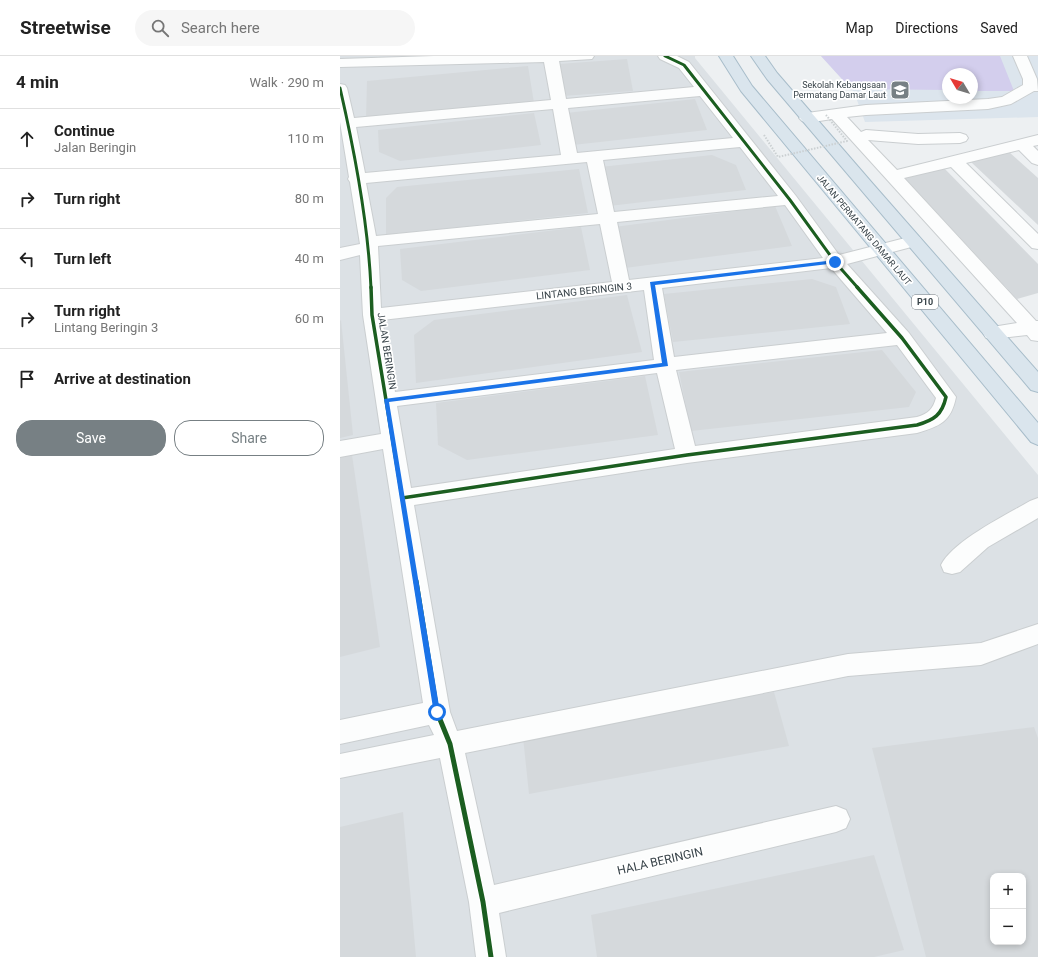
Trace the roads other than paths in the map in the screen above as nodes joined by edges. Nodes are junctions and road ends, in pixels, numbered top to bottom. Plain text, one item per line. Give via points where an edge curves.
1 (587, 56) edge
2 (726, 56) edge
3 (758, 56) edge
4 (668, 57) edge
5 (551, 58) junction
6 (340, 63) edge
7 (1027, 63) edge
8 (1035, 87) edge
9 (704, 91) junction
10 (560, 104) junction
11 (343, 105) edge
12 (831, 114) junction
13 (807, 118) junction
14 (858, 137) junction
15 (960, 138) dead end
16 (1038, 140) edge
17 (744, 142) junction
18 (1022, 144) junction
19 (594, 157) junction
20 (570, 158) junction
21 (954, 160) junction
22 (1038, 160) edge
23 (350, 173) edge
24 (894, 176) junction
25 (867, 188) junction
26 (790, 200) junction
27 (608, 217) junction
28 (913, 241) junction
29 (1038, 244) edge
30 (368, 245) junction
31 (880, 250) junction
32 (340, 254) edge
33 (835, 262) junction
34 (652, 284) junction
35 (622, 287) junction
36 (955, 290) junction
37 (372, 315) junction
38 (1036, 330) edge
39 (994, 333) junction
40 (902, 338) junction
41 (666, 365) junction
42 (1038, 385) edge
43 (386, 400) junction
44 (1038, 437) edge
45 (392, 440) junction
46 (340, 449) edge
47 (687, 455) junction
48 (402, 498) junction
49 (1038, 507) edge
50 (952, 565) dead end
51 (1038, 634) edge
52 (437, 712) junction
53 (340, 732) edge
54 (450, 744) junction
55 (340, 766) edge
56 (836, 819) dead end
57 (483, 902) junction
58 (491, 957) edge

1 - 5 street
2 - 31 highway, JALAN PERMATANG DAMAR LAUT / P10 via 746,88
3 - 13 highway
4 - 9 street via 684,65
5 - 6 street
5 - 10 street
7 - 8 street via 1030,79
8 - 12 street via 1006,101 988,104
9 - 10 street
9 - 17 street
10 - 11 street
10 - 20 street
11 - 23 street, JALAN BERINGIN
12 - 13 street
12 - 14 street
13 - 25 highway
14 - 15 street via 866,135
14 - 24 street
16 - 18 street
17 - 19 street
17 - 26 street
18 - 21 street
18 - 22 street
19 - 20 street
19 - 27 street
20 - 23 street
21 - 24 street
21 - 29 street
23 - 30 street, JALAN BERINGIN
24 - 38 street
25 - 28 highway
25 - 36 highway via 892,205 950,267
26 - 27 street
26 - 33 street
27 - 30 street
27 - 35 street
28 - 31 street, LINTANG BERINGIN 3
28 - 36 highway
30 - 32 street
30 - 37 street, JALAN BERINGIN
31 - 33 street, LINTANG BERINGIN 3
31 - 44 highway, JALAN PERMATANG DAMAR LAUT / P10
33 - 34 street, LINTANG BERINGIN 3
33 - 40 street
34 - 35 street, LINTANG BERINGIN 3
34 - 41 street
35 - 37 street, LINTANG BERINGIN 3
36 - 39 highway
37 - 43 street, JALAN BERINGIN
38 - 39 street
39 - 42 highway
40 - 41 street
40 - 47 street via 946,397 944,409 934,420 917,426
41 - 43 street
41 - 47 street
43 - 45 street, JALAN BERINGIN
45 - 46 street
45 - 48 street, JALAN BERINGIN
47 - 48 street
48 - 52 street, JALAN BERINGIN
49 - 50 street via 980,541
51 - 54 street via 981,654 848,665
52 - 53 street
52 - 54 street, JALAN BERINGIN
54 - 55 street
54 - 57 street, JALAN BERINGIN
56 - 57 street, HALA BERINGIN
57 - 58 street, JALAN BERINGIN

